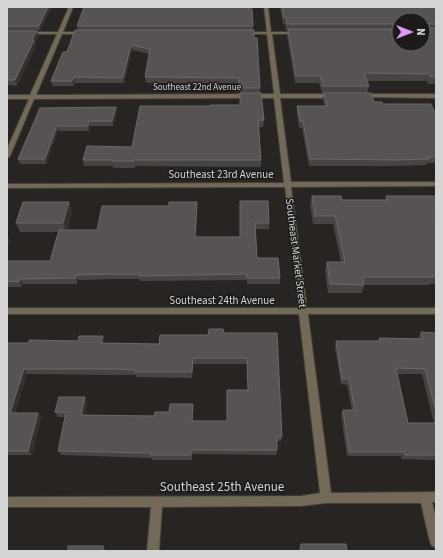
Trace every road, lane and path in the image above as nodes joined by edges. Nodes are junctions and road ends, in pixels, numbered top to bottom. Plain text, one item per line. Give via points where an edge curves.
1 (71, 7) edge
2 (266, 7) edge
3 (7, 33) edge
4 (59, 33) junction
5 (90, 33) edge
6 (238, 33) edge
7 (269, 33) junction
8 (301, 33) edge
9 (277, 96) junction
10 (340, 96) edge
11 (356, 96) edge
12 (436, 96) edge
13 (7, 97) edge
14 (32, 97) junction
15 (7, 156) edge
16 (436, 184) edge
17 (288, 185) junction
18 (7, 186) edge
19 (7, 311) edge
20 (303, 311) junction
21 (436, 311) edge
22 (431, 497) edge
23 (326, 498) junction
24 (157, 501) junction
25 (7, 502) edge
26 (436, 542) edge
27 (153, 551) edge

1 - 4 street
2 - 7 street, Southeast Market Street
3 - 4 street
4 - 5 street
4 - 14 street
6 - 7 street
7 - 8 street
7 - 9 street, Southeast Market Street
9 - 10 street, Southeast 22nd Avenue
9 - 14 street, Southeast 22nd Avenue
9 - 17 street, Southeast Market Street
11 - 12 street
13 - 14 street, Southeast 22nd Avenue
14 - 15 street
16 - 17 street, Southeast 23rd Avenue
17 - 18 street, Southeast 23rd Avenue
17 - 20 street, Southeast Market Street
19 - 20 street, Southeast 24th Avenue
20 - 21 street, Southeast 24th Avenue
20 - 23 street, Southeast Market Street
22 - 23 street, Southeast 25th Avenue
22 - 26 street
23 - 24 street, Southeast 25th Avenue via 301,501
24 - 25 street, Southeast 25th Avenue
24 - 27 street

